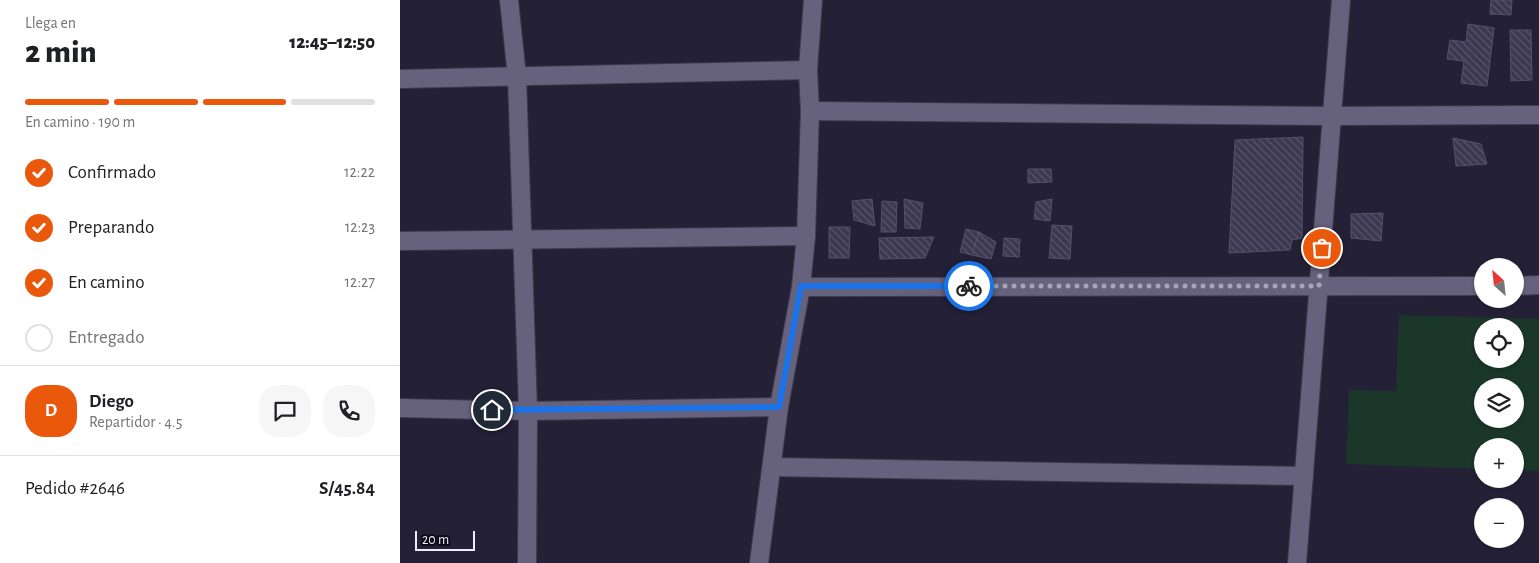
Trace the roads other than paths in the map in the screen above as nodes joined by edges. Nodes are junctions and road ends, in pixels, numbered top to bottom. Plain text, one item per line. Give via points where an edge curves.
1 (509, 0) edge
2 (813, 0) edge
3 (1341, 0) edge
4 (808, 70) junction
5 (517, 76) junction
6 (400, 80) edge
7 (810, 111) junction
8 (1539, 115) edge
9 (1332, 116) junction
10 (806, 236) junction
11 (522, 239) junction
12 (400, 242) edge
13 (801, 286) junction
14 (1319, 286) junction
15 (1474, 286) edge
16 (1524, 286) edge
17 (1539, 286) edge
18 (779, 407) junction
19 (400, 408) edge
20 (528, 411) junction
21 (772, 467) junction
22 (1304, 476) junction
23 (527, 563) edge
24 (759, 563) edge
25 (1297, 563) edge

1 - 5 street
2 - 4 street
3 - 9 street
4 - 5 street
4 - 7 street
5 - 6 street
5 - 11 street
7 - 9 street
7 - 10 street
8 - 9 street
9 - 14 street
10 - 11 street
10 - 13 street
11 - 12 street
11 - 20 street
13 - 14 street
13 - 18 street
14 - 15 street
14 - 22 street
16 - 17 street
18 - 20 street
18 - 21 street
19 - 20 street
20 - 23 street
21 - 22 street
21 - 24 street
22 - 25 street

